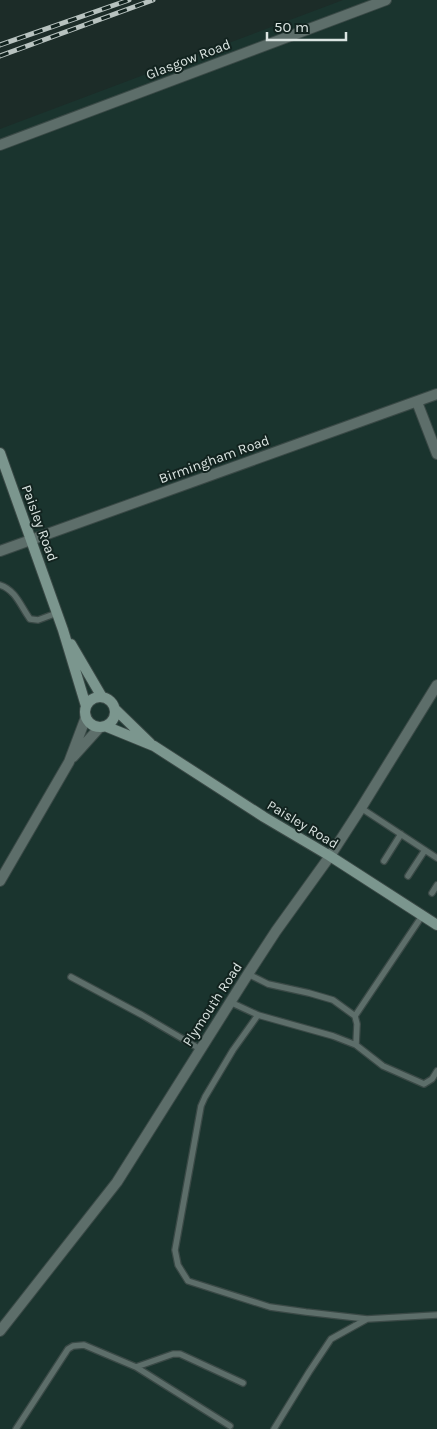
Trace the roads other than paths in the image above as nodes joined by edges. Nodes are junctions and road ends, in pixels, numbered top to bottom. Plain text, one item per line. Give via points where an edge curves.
1 (386, 0) edge
2 (0, 145) edge
3 (437, 394) edge
4 (417, 402) junction
5 (0, 453) edge
6 (437, 454) edge
7 (31, 539) junction
8 (0, 551) edge
9 (0, 585) edge
10 (57, 613) junction
11 (63, 630) junction
12 (437, 684) edge
13 (102, 697) junction
14 (115, 709) junction
15 (86, 711) junction
16 (103, 726) junction
17 (154, 746) junction
18 (69, 762) junction
19 (361, 808) junction
20 (401, 834) junction
21 (425, 850) junction
22 (330, 856) junction
23 (437, 858) edge
24 (384, 861) dead end
25 (408, 876) dead end
26 (0, 882) edge
27 (437, 885) edge
28 (432, 893) dead end
29 (422, 916) junction
30 (437, 925) edge
31 (248, 974) junction
32 (71, 977) dead end
33 (230, 1002) junction
34 (258, 1015) junction
35 (355, 1016) junction
36 (356, 1045) junction
37 (200, 1049) junction
38 (437, 1071) edge
39 (437, 1315) edge
40 (367, 1319) junction
41 (0, 1331) edge
42 (136, 1367) junction
43 (243, 1383) dead end
44 (230, 1426) dead end
45 (16, 1429) edge
46 (274, 1429) edge

1 - 2 street, Glasgow Road
3 - 4 street, Birmingham Road
4 - 6 street
4 - 7 street, Birmingham Road
5 - 7 main road, Paisley Road
7 - 8 street, Birmingham Road
7 - 10 main road, Paisley Road
9 - 10 lane via 12,592 30,619 38,620
10 - 11 main road, Paisley Road
11 - 13 main road, Paisley Road
11 - 15 main road, Paisley Road
12 - 19 street, Plymouth Road
13 - 14 main road via 112,702
13 - 15 main road via 92,699
14 - 16 main road via 114,718
14 - 17 main road, Paisley Road
15 - 16 main road via 91,724
15 - 18 street
16 - 17 main road, Paisley Road
16 - 18 street
17 - 22 main road, Paisley Road
18 - 26 street
19 - 20 lane
19 - 22 street, Plymouth Road
20 - 21 lane
20 - 24 lane
21 - 23 lane
21 - 25 lane
22 - 29 main road, Paisley Road
22 - 31 street, Plymouth Road
27 - 28 lane
29 - 30 main road, Paisley Road
29 - 35 lane
31 - 33 street, Plymouth Road
31 - 35 lane via 268,984 333,1000
32 - 37 lane
33 - 34 lane
33 - 37 street, Plymouth Road
34 - 36 lane
34 - 40 lane via 233,1050 201,1106 175,1250 178,1265 188,1281 270,1307
35 - 36 lane
36 - 38 lane via 383,1066 424,1084
37 - 41 street, Plymouth Road via 117,1182
39 - 40 lane
40 - 46 lane via 332,1339
42 - 43 lane via 180,1354
42 - 44 lane
42 - 45 lane via 84,1345 72,1346

